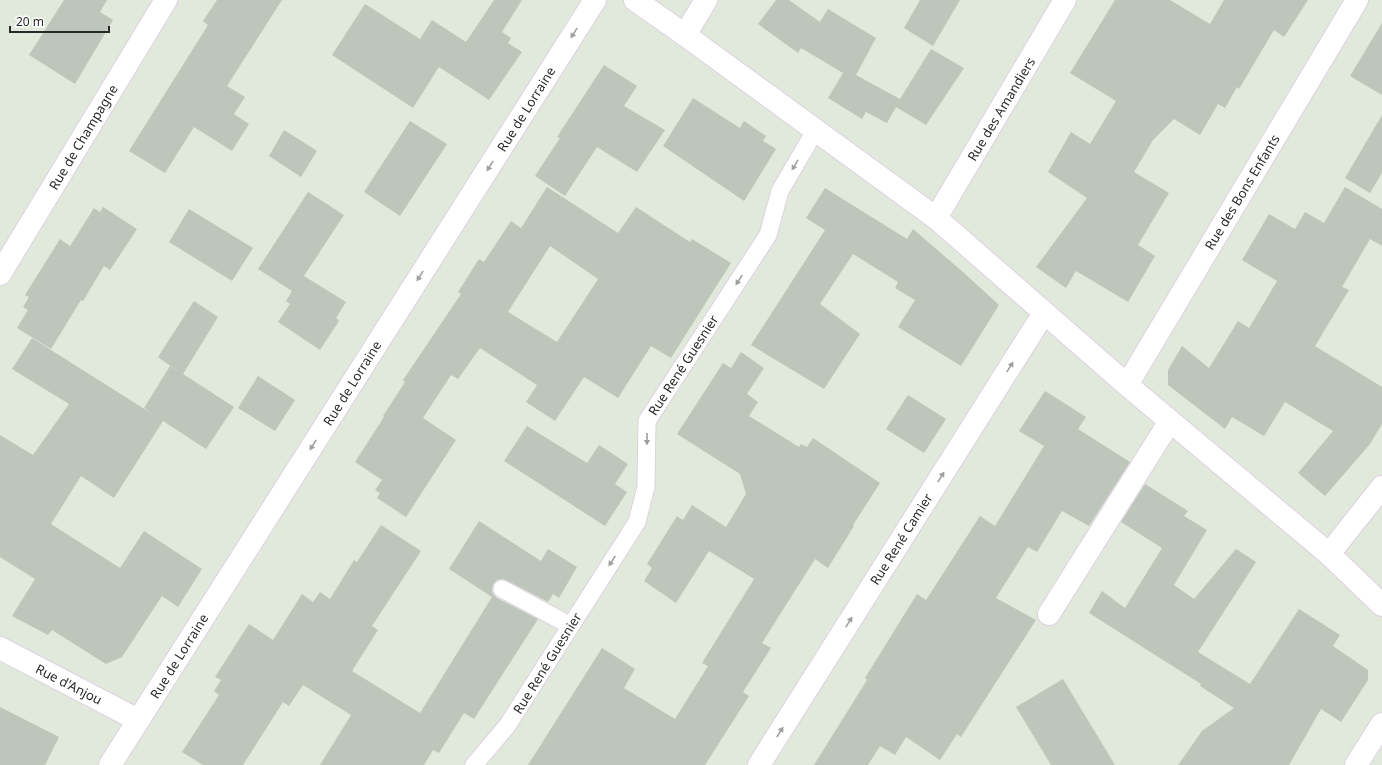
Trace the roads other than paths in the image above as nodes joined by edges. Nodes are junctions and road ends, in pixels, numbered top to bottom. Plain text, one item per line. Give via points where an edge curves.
1 (166, 0) edge
2 (595, 0) edge
3 (635, 0) edge
4 (706, 0) edge
5 (1065, 0) edge
6 (1358, 0) edge
7 (685, 35) junction
8 (815, 131) junction
9 (936, 218) junction
10 (0, 274) edge
11 (1044, 313) junction
12 (1127, 385) junction
13 (1170, 421) junction
14 (1382, 487) edge
15 (1329, 554) junction
16 (502, 589) dead end
17 (1382, 605) edge
18 (1049, 614) dead end
19 (570, 626) junction
20 (0, 648) edge
21 (138, 720) junction
22 (1382, 724) edge
23 (110, 765) edge
24 (474, 765) edge
25 (759, 765) edge
26 (1356, 765) edge

1 - 10 street, Rue de Champagne
2 -> 21 street, Rue de Lorraine
3 - 7 street
4 - 7 street
5 - 9 street, Rue des Amandiers
6 - 12 street, Rue des Bons Enfants
7 - 8 street
8 - 9 street
8 -> 19 lane, Rue René Guesnier via 780,191 768,235 647,421 646,487 637,522
9 - 11 street
11 - 12 street
25 -> 11 street, Rue René Camier
12 - 13 street
13 - 15 street
13 - 18 street
14 - 15 street
15 - 17 street
16 - 19 lane
19 - 24 lane, Rue René Guesnier via 507,726
20 - 21 street, Rue d'Anjou
21 - 23 street, Rue de Lorraine
22 - 26 street

